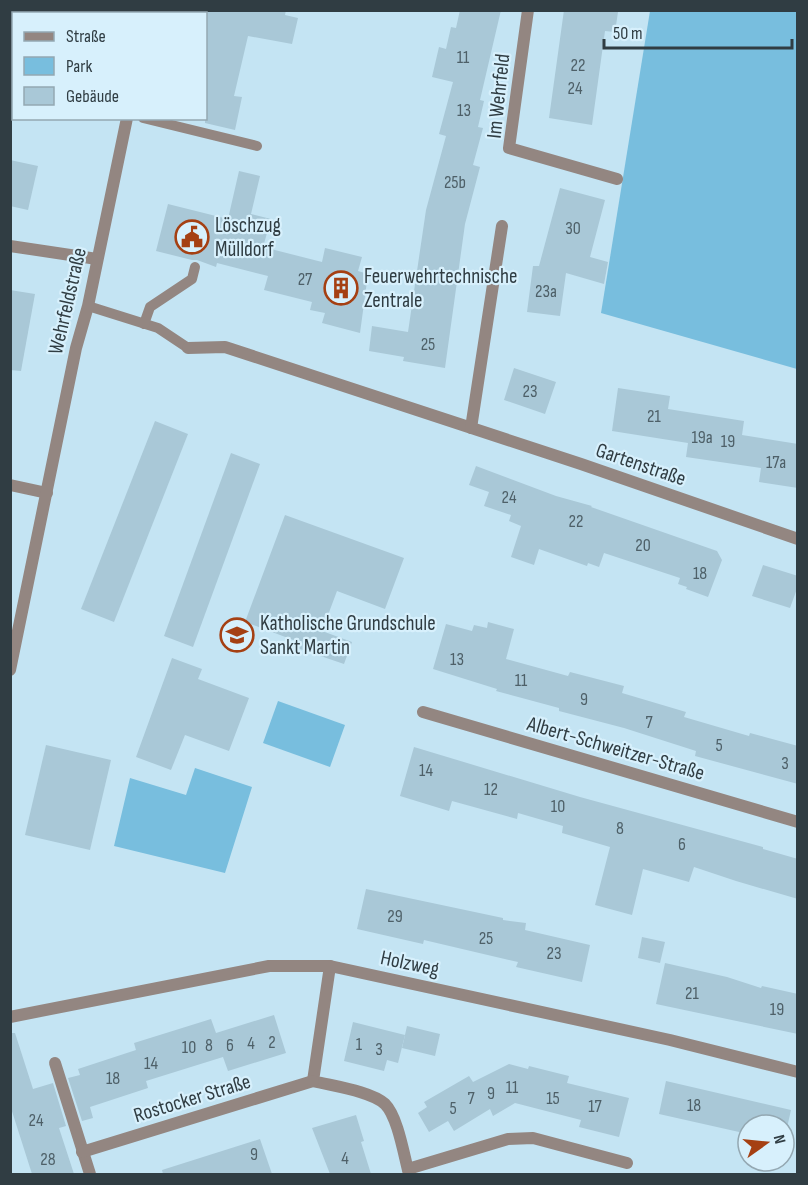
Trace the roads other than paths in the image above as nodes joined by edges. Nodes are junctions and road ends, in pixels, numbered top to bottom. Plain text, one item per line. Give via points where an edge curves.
1 (528, 10) edge
2 (127, 120) edge
3 (151, 120) edge
4 (257, 146) dead end
5 (616, 179) dead end
6 (502, 226) dead end
7 (10, 246) edge
8 (98, 259) junction
9 (195, 267) dead end
10 (88, 306) junction
11 (144, 324) junction
12 (188, 348) joint
13 (471, 428) junction
14 (10, 486) edge
15 (47, 493) junction
16 (798, 539) edge
17 (10, 670) edge
18 (423, 712) dead end
19 (798, 822) edge
20 (330, 966) junction
21 (10, 1017) edge
22 (55, 1063) dead end
23 (798, 1072) edge
24 (313, 1081) junction
25 (82, 1152) junction
26 (627, 1163) dead end
27 (409, 1172) edge
28 (90, 1174) edge

1 - 5 street, Im Wehrfeld via 509,148
2 - 8 street, Wehrfeldstraße
3 - 4 lane
6 - 13 street
7 - 8 street
8 - 10 street, Wehrfeldstraße
9 - 11 lane via 192,279 150,307
10 - 11 lane
10 - 15 street, Wehrfeldstraße
11 - 12 lane via 158,328
12 - 13 street, Gartenstraße via 225,346
13 - 16 street, Gartenstraße
14 - 15 street
15 - 17 street, Wehrfeldstraße
18 - 19 street, Albert-Schweitzer-Straße
20 - 21 street, Holzweg via 269,966
20 - 23 street, Holzweg
20 - 24 street
22 - 25 street
24 - 25 street, Rostocker Straße
24 - 27 street via 385,1104 392,1114
25 - 28 street
26 - 27 street via 533,1138 508,1139

